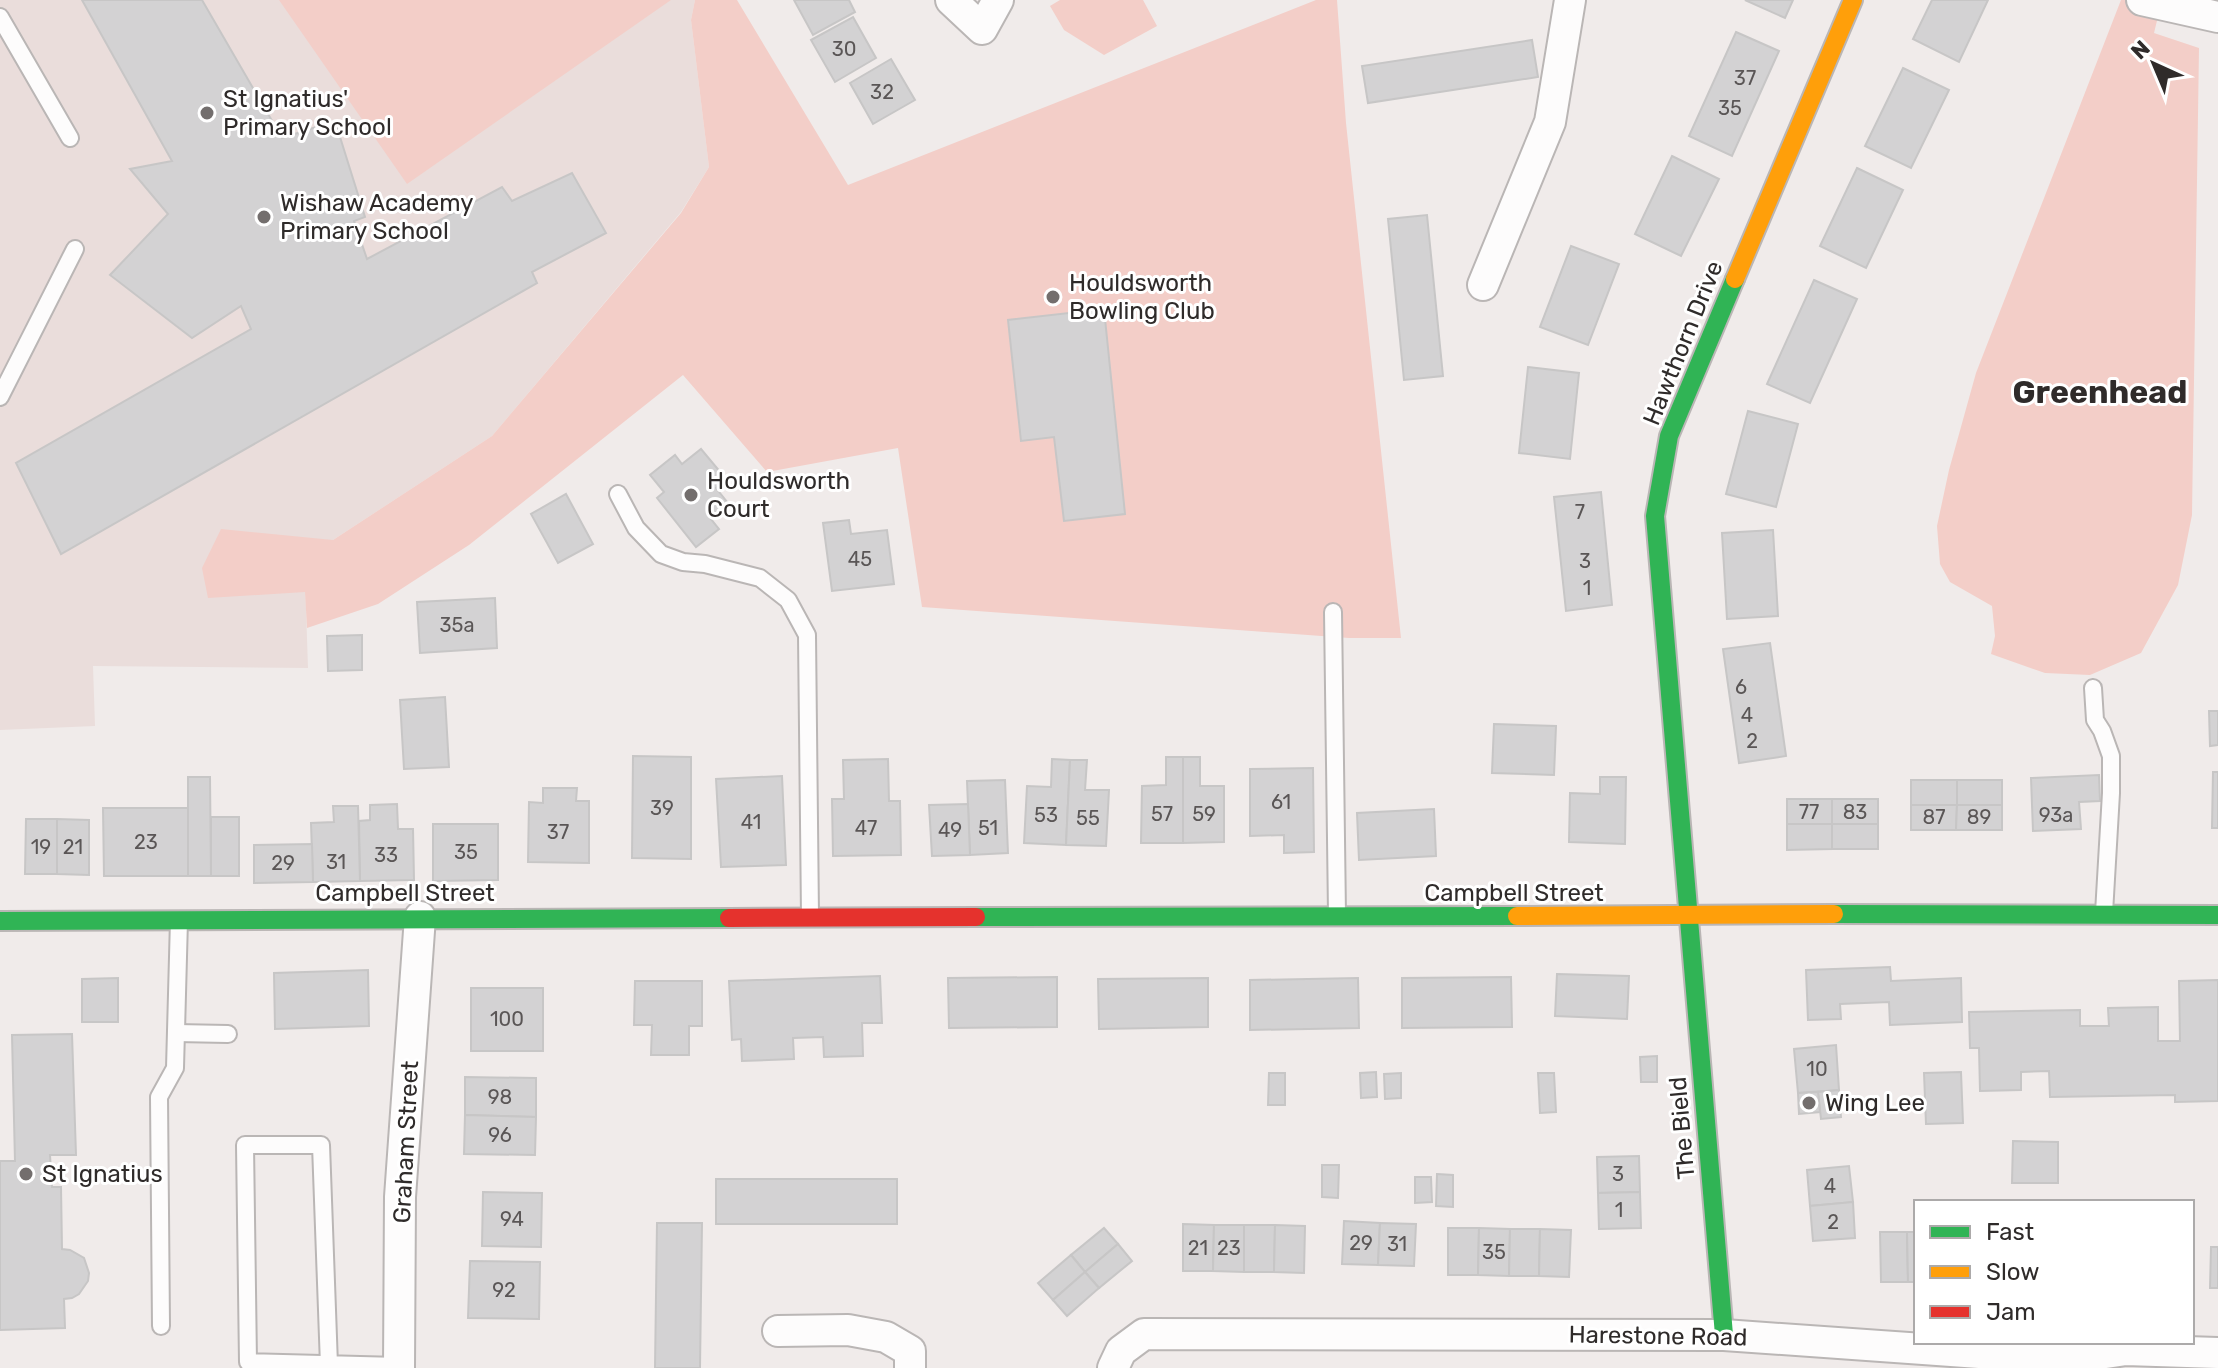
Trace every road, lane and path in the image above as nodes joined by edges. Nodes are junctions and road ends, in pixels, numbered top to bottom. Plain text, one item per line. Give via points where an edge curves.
1 (951, 0) edge
2 (998, 0) edge
3 (1570, 0) edge
4 (1853, 0) edge
5 (2142, 0) edge
6 (0, 17) edge
7 (2218, 17) edge
8 (70, 138) dead end
9 (75, 249) dead end
10 (1483, 285) dead end
11 (0, 397) edge
12 (618, 494) dead end
13 (1333, 612) dead end
14 (2093, 688) dead end
15 (2104, 915) junction
16 (2218, 915) edge
17 (1688, 916) junction
18 (420, 917) junction
19 (810, 918) junction
20 (1337, 918) junction
21 (179, 919) junction
22 (0, 921) edge
23 (176, 1033) junction
24 (228, 1034) dead end
25 (161, 1326) dead end
26 (778, 1331) dead end
27 (1724, 1335) junction
28 (2218, 1353) edge
29 (2064, 1364) edge
30 (329, 1365) junction
31 (399, 1367) edge
32 (910, 1368) edge
33 (1113, 1368) edge

1 - 2 street via 982,29
3 - 10 street via 1550,122
4 - 17 street, Hawthorn Drive via 1669,436 1655,516
5 - 7 street
6 - 8 lane
9 - 11 lane
12 - 19 lane via 636,528 661,554 760,578 788,600 807,635
13 - 20 lane
14 - 15 lane via 2095,720 2111,756
15 - 16 street, Campbell Street
15 - 17 street, Campbell Street
17 - 20 street, Campbell Street
17 - 27 street, The Bield
18 - 19 street, Campbell Street
18 - 21 street, Campbell Street
18 - 31 street, Graham Street via 400,1197
19 - 20 street, Campbell Street
21 - 22 street, Campbell Street
21 - 23 lane
23 - 24 lane
23 - 25 lane via 175,1068 159,1097
26 - 32 street via 848,1330 886,1337 910,1351
27 - 29 street, Harestone Road
27 - 33 street, Harestone Road via 1144,1334 1121,1351
28 - 29 street, Harestone Road via 2126,1350
30 - 30 lane via 248,1362 245,1145 321,1145
30 - 31 lane

